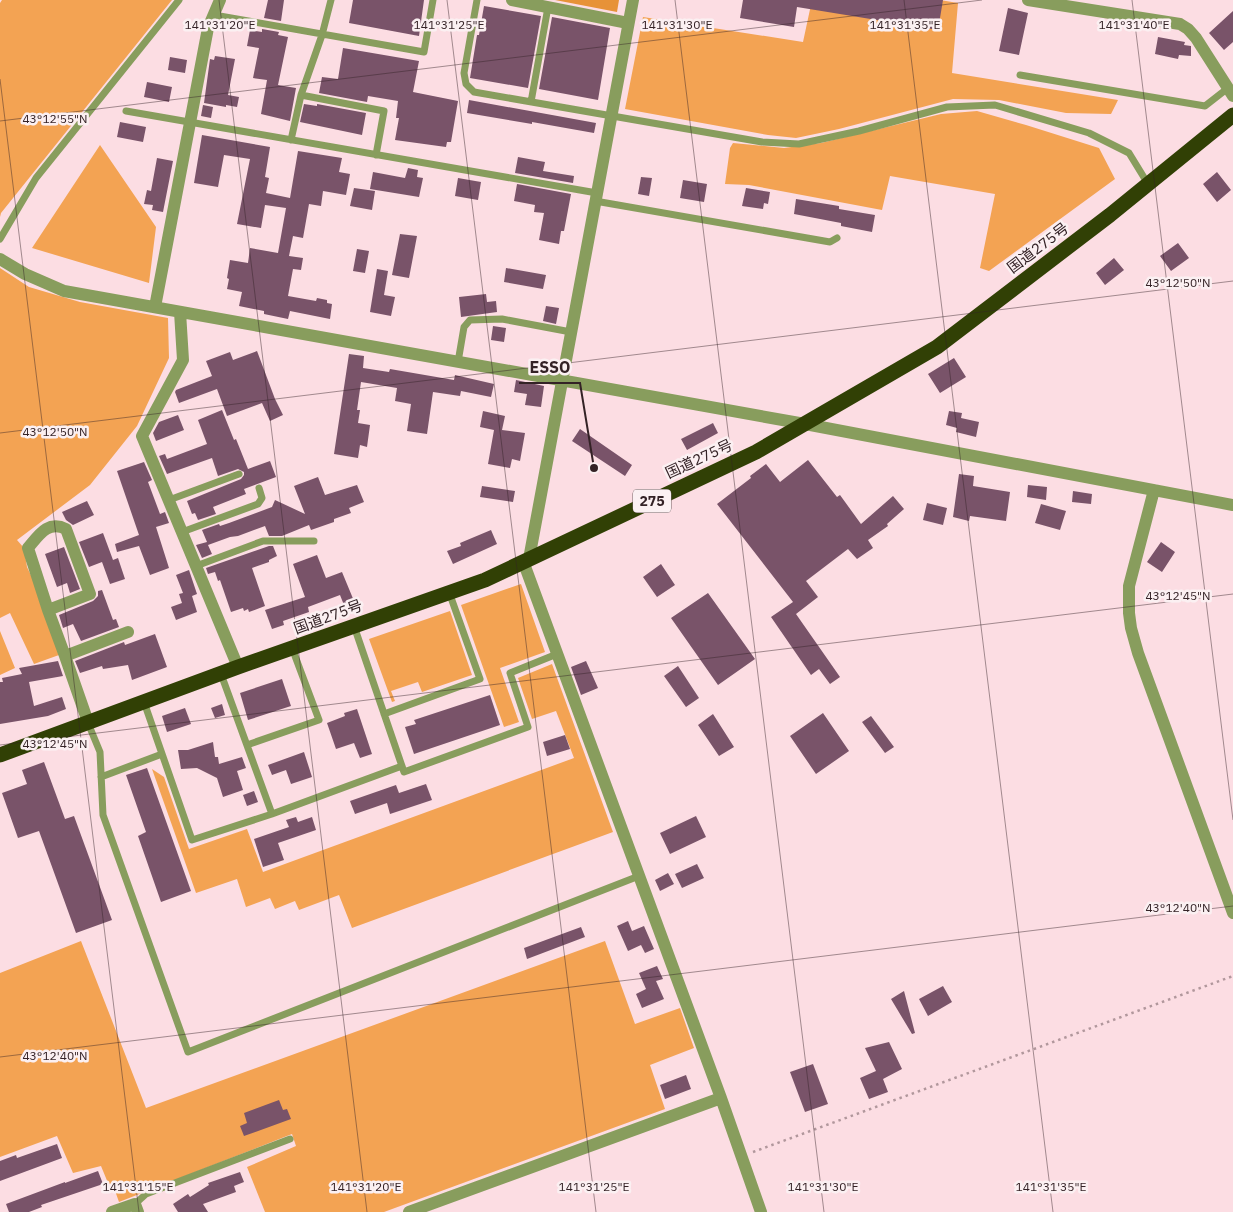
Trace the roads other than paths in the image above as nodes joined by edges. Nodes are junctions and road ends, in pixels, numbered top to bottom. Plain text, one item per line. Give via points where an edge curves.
1 (180, 0) edge
2 (220, 0) edge
3 (331, 0) edge
4 (433, 0) edge
5 (478, 0) edge
6 (512, 0) edge
7 (633, 0) edge
8 (1028, 0) edge
9 (548, 7) junction
10 (214, 15) junction
11 (628, 23) junction
12 (322, 35) junction
13 (1020, 75) dead end
14 (1230, 92) edge
15 (301, 95) junction
16 (531, 102) junction
17 (126, 111) dead end
18 (1233, 115) edge
19 (611, 116) junction
20 (190, 122) junction
21 (291, 140) junction
22 (376, 155) junction
23 (1148, 184) junction
24 (596, 197) junction
25 (837, 238) dead end
26 (0, 239) edge
27 (0, 259) edge
28 (154, 307) junction
29 (180, 312) junction
30 (571, 332) junction
31 (458, 362) junction
32 (562, 380) junction
33 (805, 424) junction
34 (239, 474) dead end
35 (259, 488) dead end
36 (1154, 490) junction
37 (169, 500) junction
38 (1233, 505) edge
39 (182, 532) junction
40 (314, 541) dead end
41 (526, 560) junction
42 (196, 566) junction
43 (449, 592) junction
44 (48, 610) junction
45 (354, 626) junction
46 (128, 632) dead end
47 (292, 648) junction
48 (558, 654) junction
49 (65, 656) junction
50 (238, 667) junction
51 (221, 673) junction
52 (144, 702) junction
53 (384, 714) junction
54 (88, 722) junction
55 (247, 745) junction
56 (162, 754) junction
57 (0, 755) edge
58 (402, 766) junction
59 (102, 776) junction
60 (272, 814) junction
61 (639, 876) junction
62 (1233, 913) edge
63 (721, 1098) junction
64 (290, 1140) dead end
65 (136, 1208) edge
66 (112, 1212) edge
67 (409, 1212) edge
68 (761, 1212) edge

1 - 26 lane via 36,178
2 - 10 street
3 - 12 lane
4 - 12 lane via 424,52
5 - 16 lane via 464,73 466,84 474,92
6 - 9 street
7 - 11 street
8 - 14 street via 1180,24 1196,38
9 - 11 street
9 - 16 lane
10 - 12 lane
10 - 20 street via 208,28
11 - 19 street
12 - 15 lane
13 - 14 lane via 1205,106
15 - 21 lane
15 - 22 lane via 384,111
16 - 19 lane
17 - 20 lane
18 - 23 highway, 国道275号 / 275
19 - 23 lane via 762,142 799,144 947,107 995,104 1089,133 1129,153
19 - 24 street
20 - 21 lane
20 - 28 street
21 - 22 lane
22 - 24 lane
23 - 33 highway, 国道275号 / 275 via 937,348
24 - 25 lane via 830,242
24 - 30 street
27 - 28 street via 64,291
28 - 29 street
29 - 31 street
29 - 37 street via 184,360 142,436
30 - 31 lane via 502,319 470,320 464,327
30 - 32 street
31 - 32 street
32 - 33 street
32 - 41 street
33 - 36 street
33 - 41 highway, 国道275号 / 275 via 756,452
34 - 37 lane
35 - 39 lane via 262,498 258,504
36 - 38 street
36 - 62 street via 1129,586 1131,628
37 - 39 street
39 - 42 street
40 - 42 lane via 262,541
41 - 43 highway, 国道275号 / 275 via 485,580
41 - 48 street
42 - 50 street
43 - 45 highway, 国道275号 / 275
43 - 53 lane via 480,679
44 - 44 street via 90,594 66,529 58,525 47,527 28,548
44 - 49 street
45 - 47 highway, 国道275号 / 275
45 - 53 lane
46 - 49 street
47 - 50 highway, 国道275号 / 275
47 - 55 lane via 318,720
48 - 58 lane via 510,673 528,727 404,772
48 - 61 street
49 - 54 street
50 - 51 highway, 国道275号 / 275
51 - 52 highway, 国道275号 / 275
51 - 55 lane
52 - 54 highway, 国道275号 / 275
52 - 56 lane
53 - 58 lane
54 - 57 highway, 国道275号 / 275
54 - 59 lane via 100,752
55 - 60 lane
56 - 59 lane
56 - 60 lane via 192,840
58 - 60 lane
59 - 61 lane via 103,815 188,1052
61 - 63 street
63 - 67 street
63 - 68 street
64 - 65 lane via 146,1194
65 - 66 street

